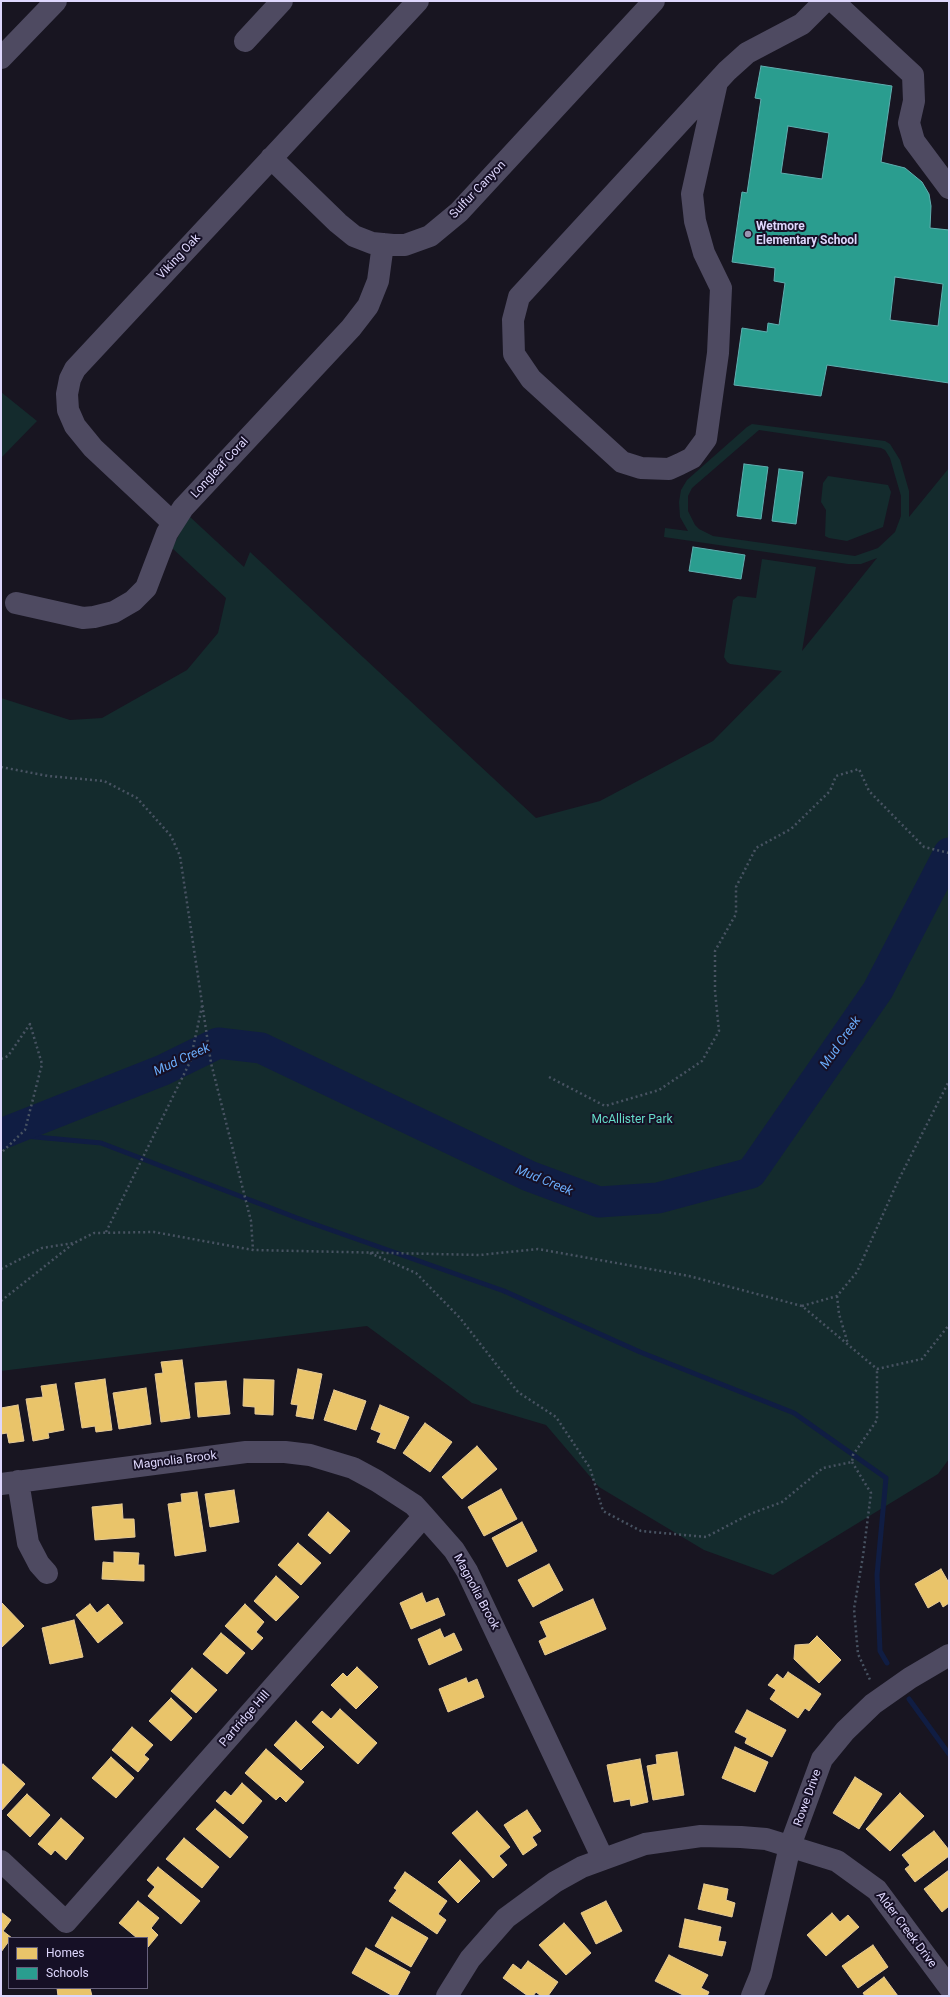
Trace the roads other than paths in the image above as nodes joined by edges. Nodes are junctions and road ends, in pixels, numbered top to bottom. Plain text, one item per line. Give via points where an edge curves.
1 (56, 1) edge
2 (282, 1) edge
3 (418, 1) edge
4 (654, 1) edge
5 (825, 1) edge
6 (833, 1) edge
7 (245, 41) dead end
8 (1, 58) edge
9 (717, 82) junction
10 (271, 158) junction
11 (949, 188) edge
12 (383, 244) junction
13 (172, 522) junction
14 (16, 604) dead end
15 (10, 1483) edge
16 (424, 1516) junction
17 (47, 1573) dead end
18 (949, 1655) edge
19 (790, 1846) junction
20 (603, 1859) junction
21 (1, 1861) edge
22 (949, 1987) edge
23 (447, 1996) edge
24 (752, 1996) edge

1 - 8 street
2 - 7 street
3 - 10 street, Viking Oak
4 - 12 street, Sulfur Canyon via 459,212 430,236 405,245
5 - 9 street via 802,24 747,53
6 - 11 street via 913,75 914,100 909,123 914,141
9 - 9 street via 519,297 513,320 514,354 531,379 622,462 641,468 669,469 692,458 706,439 718,353 721,288 704,253 695,221 692,194
10 - 12 street, Sulfur Canyon via 354,236
10 - 13 street, Viking Oak via 82,360 70,379 67,394 68,410 75,426 93,448
12 - 13 street, Longleaf Coral via 378,282 368,306 351,328
13 - 14 street, Longleaf Coral via 146,588 127,605 114,612 83,618
15 - 16 street, Magnolia Brook via 246,1452 285,1452 310,1455 353,1468 414,1505
15 - 17 street via 28,1543
16 - 20 street, Magnolia Brook via 454,1550 467,1571
16 - 21 street, Partridge Hill via 66,1922
18 - 19 street, Rowe Drive via 880,1699 845,1731 822,1759
19 - 20 street, Alder Creek Drive via 766,1839 701,1836 645,1844
19 - 22 street, Alder Creek Drive via 837,1861 876,1890
19 - 24 street, Rowe Drive via 761,1974
20 - 23 street, Alder Creek Drive via 555,1882 506,1918 470,1959

